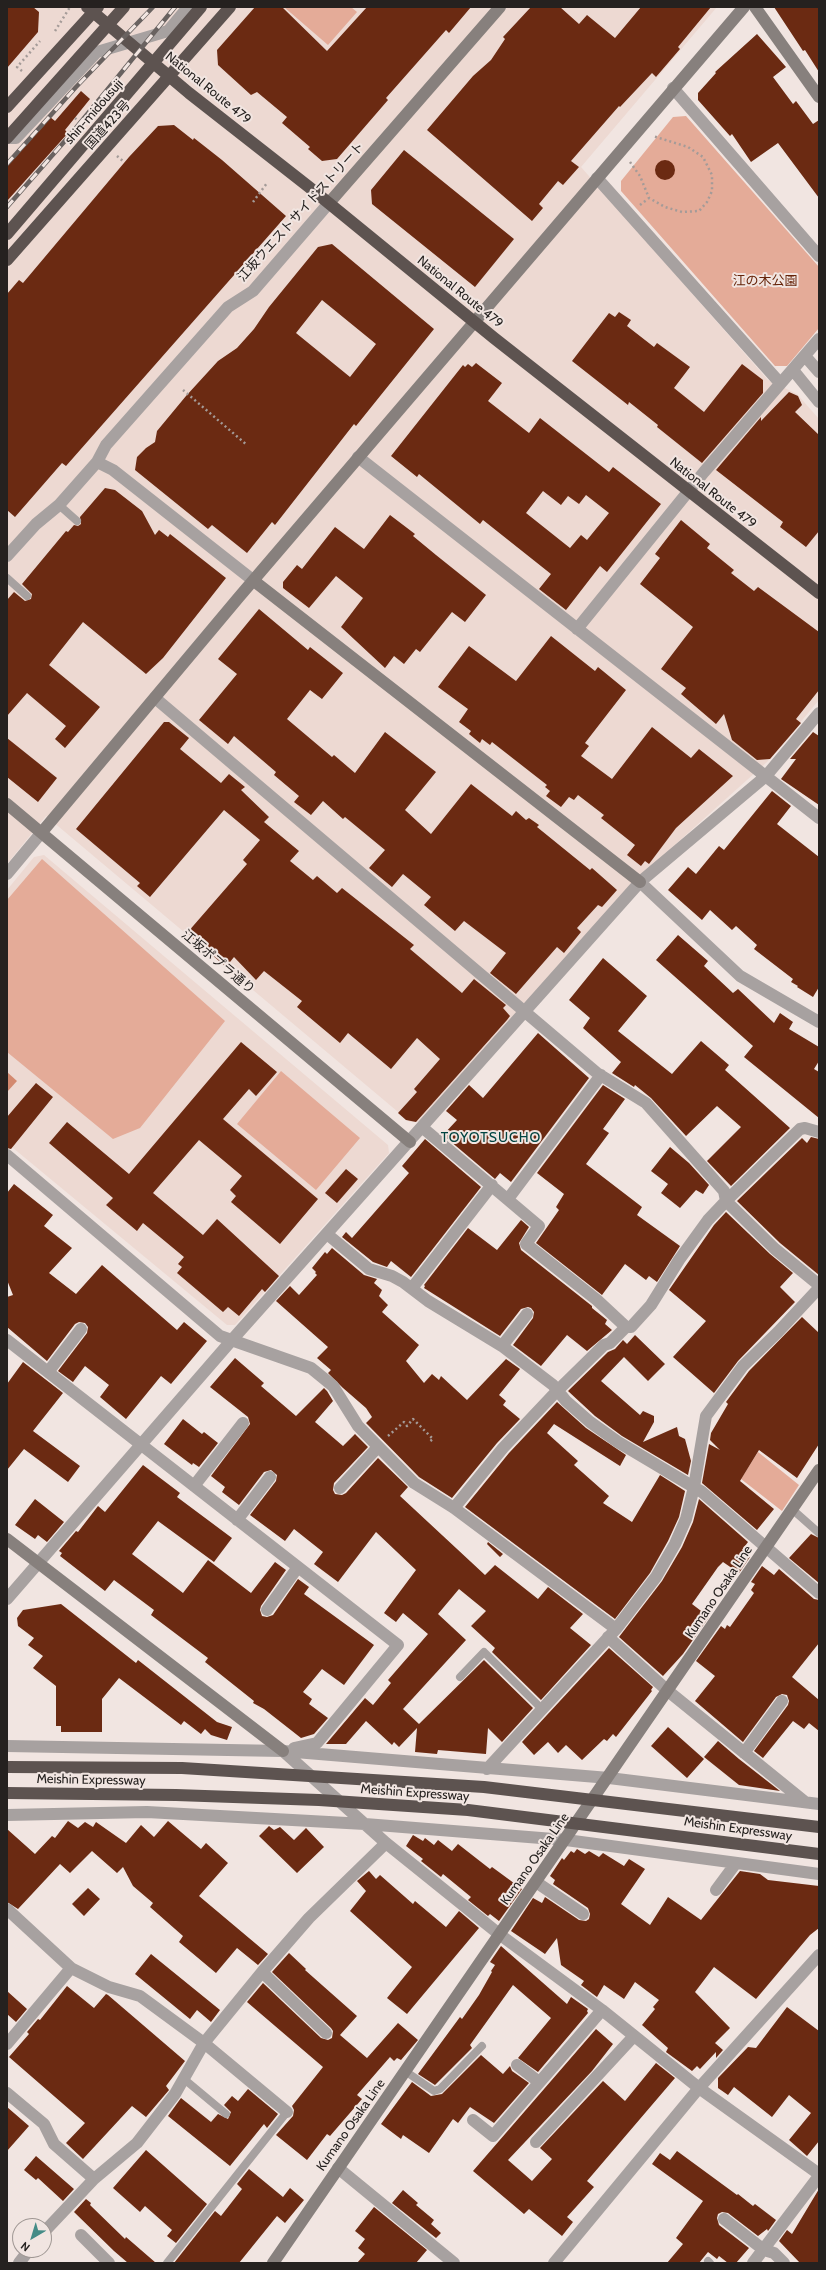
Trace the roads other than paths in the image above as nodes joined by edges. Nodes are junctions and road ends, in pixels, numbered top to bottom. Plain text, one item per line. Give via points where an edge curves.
1 (124, 7) edge
2 (188, 7) edge
3 (201, 7) edge
4 (230, 7) edge
5 (500, 7) edge
6 (744, 7) edge
7 (755, 7) edge
8 (93, 9) edge
9 (131, 44) junction
10 (170, 76) junction
11 (673, 88) junction
12 (819, 97) edge
13 (7, 107) edge
14 (7, 138) edge
15 (597, 178) junction
16 (329, 203) junction
17 (7, 234) edge
18 (819, 256) edge
19 (7, 260) edge
20 (474, 322) junction
21 (819, 339) edge
22 (805, 356) junction
23 (793, 370) junction
24 (819, 372) edge
25 (780, 383) junction
26 (819, 402) edge
27 (358, 457) junction
28 (97, 462) junction
29 (688, 492) junction
30 (59, 505) junction
31 (77, 521) dead end
32 (7, 556) edge
33 (7, 578) edge
34 (254, 581) junction
35 (819, 593) edge
36 (27, 596) dead end
37 (577, 629) junction
38 (154, 698) junction
39 (819, 713) edge
40 (766, 776) junction
41 (7, 804) edge
42 (819, 818) edge
43 (42, 832) junction
44 (7, 874) edge
45 (640, 882) junction
46 (526, 1011) junction
47 (819, 1022) edge
48 (601, 1075) junction
49 (423, 1128) junction
50 (819, 1132) edge
51 (410, 1142) junction
52 (7, 1155) edge
53 (492, 1185) junction
54 (508, 1199) junction
55 (726, 1201) junction
56 (327, 1234) junction
57 (819, 1285) edge
58 (412, 1288) junction
59 (819, 1288) edge
60 (527, 1314) dead end
61 (626, 1327) junction
62 (80, 1329) dead end
63 (7, 1340) edge
64 (231, 1340) junction
65 (502, 1346) junction
66 (48, 1372) junction
67 (558, 1392) junction
68 (243, 1423) dead end
69 (141, 1446) junction
70 (378, 1447) junction
71 (819, 1470) edge
72 (270, 1477) dead end
73 (194, 1486) junction
74 (694, 1487) junction
75 (340, 1488) dead end
76 (454, 1508) junction
77 (793, 1510) junction
78 (237, 1520) junction
79 (819, 1532) edge
80 (7, 1539) edge
81 (767, 1547) junction
82 (38, 1563) junction
83 (298, 1567) junction
84 (819, 1593) edge
85 (7, 1599) edge
86 (267, 1610) dead end
87 (612, 1633) junction
88 (460, 1677) dead end
89 (668, 1690) junction
90 (782, 1702) dead end
91 (543, 1710) junction
92 (7, 1746) edge
93 (283, 1751) junction
94 (744, 1752) junction
95 (7, 1767) edge
96 (487, 1769) junction
97 (608, 1778) junction
98 (7, 1793) edge
99 (805, 1802) junction
100 (819, 1804) edge
101 (7, 1815) edge
102 (365, 1824) junction
103 (819, 1827) edge
104 (566, 1840) junction
105 (386, 1843) junction
106 (819, 1854) edge
107 (736, 1863) junction
108 (819, 1874) edge
109 (536, 1882) junction
110 (716, 1890) dead end
111 (7, 1909) edge
112 (583, 1914) dead end
113 (499, 1934) junction
114 (819, 1956) edge
115 (71, 1968) junction
116 (262, 1972) junction
117 (602, 2010) junction
118 (11, 2030) edge
119 (326, 2033) dead end
120 (634, 2036) junction
121 (204, 2043) junction
122 (7, 2044) edge
123 (482, 2046) dead end
124 (517, 2065) dead end
125 (405, 2071) junction
126 (184, 2079) junction
127 (539, 2082) junction
128 (699, 2088) junction
129 (7, 2093) edge
130 (287, 2112) joint
131 (226, 2114) dead end
132 (473, 2120) dead end
133 (536, 2142) dead end
134 (338, 2168) junction
135 (819, 2175) edge
136 (94, 2179) junction
137 (724, 2219) dead end
138 (52, 2224) edge
139 (81, 2235) dead end
140 (764, 2250) junction
141 (109, 2263) edge
142 (167, 2263) edge
143 (273, 2263) edge
144 (454, 2263) edge
145 (554, 2263) edge
146 (753, 2263) edge
147 (784, 2263) edge

1 - 14 highway
2 - 9 street via 168,31
3 - 17 highway, shin-midousuji
4 - 10 highway, 国道423号
5 - 16 street, 江坂ウエストサイドストリート
6 - 11 street
7 - 12 street
8 - 9 highway, National Route 479
8 - 13 highway
9 - 10 highway, National Route 479
9 - 14 street via 97,52 16,138
10 - 16 highway, National Route 479
10 - 19 highway, 国道423号
11 - 15 street
11 - 18 street
15 - 20 street
15 - 25 street
16 - 20 highway, National Route 479
16 - 28 street, 江坂ウエストサイドストリート via 253,291 228,307 106,445
20 - 27 street
20 - 29 highway, National Route 479
21 - 22 street
22 - 23 street
22 - 24 street
23 - 25 street
23 - 26 street
25 - 29 street
27 - 34 street
27 - 37 street
28 - 30 street, 江坂ウエストサイドストリート
28 - 34 street via 112,470
29 - 35 highway, National Route 479
29 - 37 street
30 - 31 lane
30 - 32 street, 江坂ウエストサイドストリート via 36,524
33 - 36 lane
34 - 38 street
34 - 45 street
37 - 40 street
38 - 43 street
38 - 46 street
39 - 40 street
40 - 42 street
40 - 45 street
41 - 43 street, 江坂ポプラ通り
43 - 44 street
43 - 51 street, 江坂ポプラ通り
45 - 46 street
45 - 47 street via 740,976
46 - 48 street
46 - 49 street
48 - 54 street
48 - 55 street via 646,1103 724,1190
49 - 51 street
49 - 53 street
50 - 55 street via 800,1129
51 - 56 street
52 - 64 street via 220,1336
53 - 54 street
53 - 58 street
54 - 61 street via 539,1226 526,1244 597,1300
55 - 57 street via 775,1249
55 - 61 street via 708,1220 679,1260 651,1305 631,1327
56 - 58 street via 369,1269 392,1276
56 - 64 street
58 - 65 street via 428,1301
59 - 74 street via 743,1366 706,1416
60 - 65 street
61 - 67 street via 610,1343 604,1345
62 - 66 street
63 - 66 street
64 - 69 street
64 - 70 street via 311,1368 333,1386 358,1426
65 - 67 street via 553,1385
66 - 69 street
67 - 74 street via 590,1422 618,1442
67 - 76 street via 503,1448
68 - 73 street
69 - 73 street
69 - 82 street
70 - 75 street
70 - 76 street via 414,1483
71 - 77 street, Kumano Osaka Line
72 - 78 street
73 - 78 street
74 - 81 street
74 - 87 street via 686,1519 675,1544 656,1577
76 - 87 street
77 - 79 lane
77 - 81 street, Kumano Osaka Line
78 - 83 street
80 - 82 street
81 - 84 street
81 - 89 street, Kumano Osaka Line
82 - 85 street
82 - 93 street
83 - 86 street
83 - 93 street via 398,1645 317,1743
87 - 89 street
87 - 91 street
88 - 91 lane via 484,1652
89 - 94 street
89 - 97 street, Kumano Osaka Line
90 - 94 street
91 - 96 street
92 - 93 street
93 - 96 street
93 - 102 street
94 - 99 street
95 - 103 highway, Meishin Expressway via 182,1768 476,1786
96 - 97 street
97 - 99 street
97 - 104 street, Kumano Osaka Line
98 - 106 highway, Meishin Expressway via 319,1800 468,1810
99 - 100 street
101 - 102 street via 147,1812
102 - 104 street
102 - 105 street
104 - 107 street
104 - 109 street, Kumano Osaka Line
105 - 113 street
105 - 116 street via 309,1918
107 - 108 street
107 - 110 street
109 - 112 street
109 - 113 street, Kumano Osaka Line
111 - 115 street
113 - 117 street
113 - 125 street, Kumano Osaka Line
114 - 128 street
115 - 118 street
115 - 121 street via 109,1987 140,1996
116 - 119 street
116 - 121 street
117 - 120 street
117 - 127 street
118 - 122 street
120 - 128 street
120 - 133 street
121 - 126 street
121 - 130 street
123 - 125 lane via 440,2089 434,2091
124 - 127 street
125 - 134 street, Kumano Osaka Line
126 - 131 lane
126 - 136 street via 138,2142
127 - 132 street via 493,2136
128 - 135 street
128 - 145 street
129 - 136 street via 44,2124 54,2144
130 - 142 lane
134 - 143 street, Kumano Osaka Line
134 - 144 street
135 - 140 street
136 - 138 street
137 - 140 street
139 - 141 street
140 - 146 street
140 - 147 street via 774,2253

